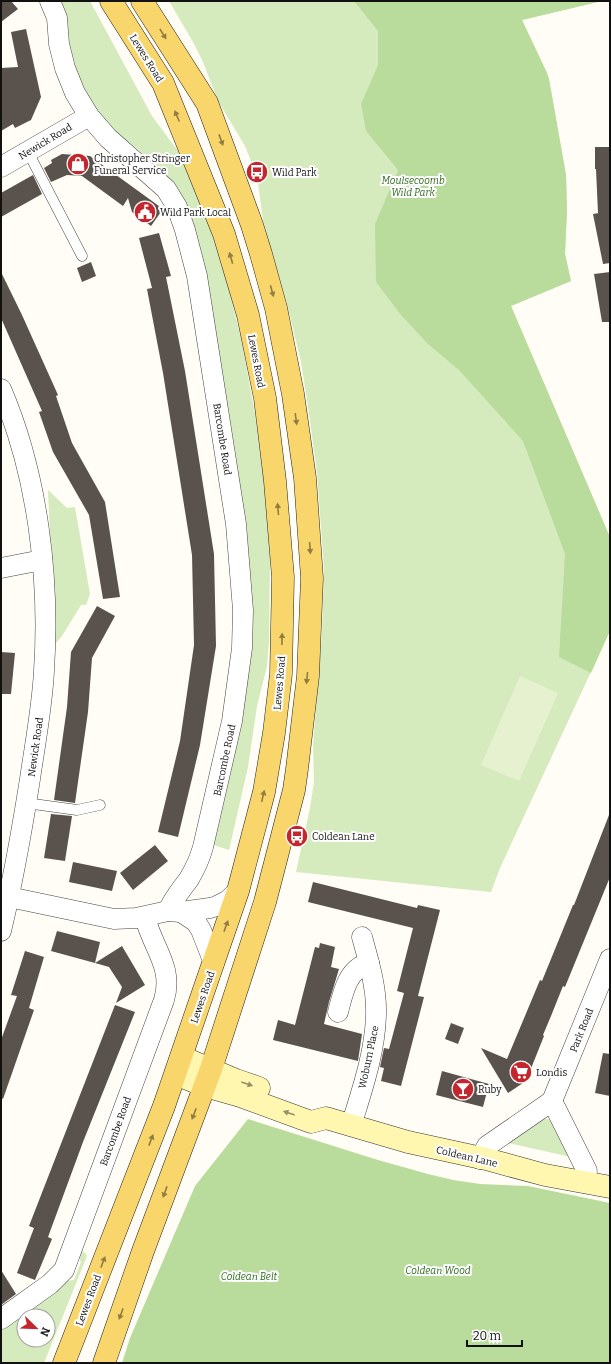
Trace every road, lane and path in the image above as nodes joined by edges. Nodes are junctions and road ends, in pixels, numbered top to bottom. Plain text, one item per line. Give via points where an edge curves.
1 (50, 1) edge
2 (110, 1) edge
3 (142, 1) edge
4 (89, 116) junction
5 (28, 152) junction
6 (1, 167) edge
7 (82, 256) dead end
8 (1, 389) edge
9 (42, 560) junction
10 (1, 568) edge
11 (294, 790) junction
12 (26, 803) junction
13 (100, 805) dead end
14 (239, 887) junction
15 (9, 897) junction
16 (175, 911) junction
17 (145, 917) junction
18 (1, 931) edge
19 (362, 937) dead end
20 (610, 959) edge
21 (214, 963) junction
22 (369, 963) junction
23 (338, 1012) dead end
24 (179, 1066) junction
25 (208, 1078) junction
26 (552, 1102) junction
27 (352, 1126) junction
28 (480, 1159) junction
29 (585, 1182) junction
30 (610, 1187) edge
31 (1, 1319) edge
32 (64, 1363) edge
33 (104, 1363) edge

1 - 4 street, Barcombe Road via 57,18 64,68
14 -> 2 main road, Lewes Road via 264,792 281,674 283,577 265,398 248,315 216,213 163,83
3 -> 11 main road via 207,103 261,254 276,308 293,394 305,478 312,578 308,676
4 - 5 street, Newick Road
4 - 16 street, Barcombe Road via 108,138 166,189 177,207 197,276 236,524 242,640 232,720 204,847 198,862 172,902
5 - 6 street, Newick Road
5 - 7 lane
8 - 9 street, Newick Road via 10,409 29,477
9 - 10 street
9 - 12 street, Newick Road via 46,626 44,672
11 - 14 main road via 262,884 258,888
11 - 25 main road via 265,902
12 - 13 lane via 77,810
12 - 15 street, Newick Road
14 - 16 street via 227,901 217,906
21 -> 14 main road, Lewes Road
15 - 17 street via 114,919
15 - 18 street, Newick Road
16 - 17 street
16 - 21 street via 196,922
17 - 31 street, Barcombe Road via 166,971 164,1000 64,1270 50,1284
19 - 22 street, Woburn Place
20 - 26 street, Park Road
21 - 24 main road, Lewes Road
22 - 23 street via 358,968 348,981
22 - 27 street, Woburn Place via 375,998 374,1036
24 - 25 street, Coldean Lane
32 -> 24 main road, Lewes Road
25 - 27 street, Coldean Lane via 236,1080 317,1108 326,1118
25 -> 33 main road
26 - 28 street via 487,1146
26 - 29 street via 587,1171
27 - 28 street, Coldean Lane
28 - 29 street, Coldean Lane
29 - 30 street, Coldean Lane

